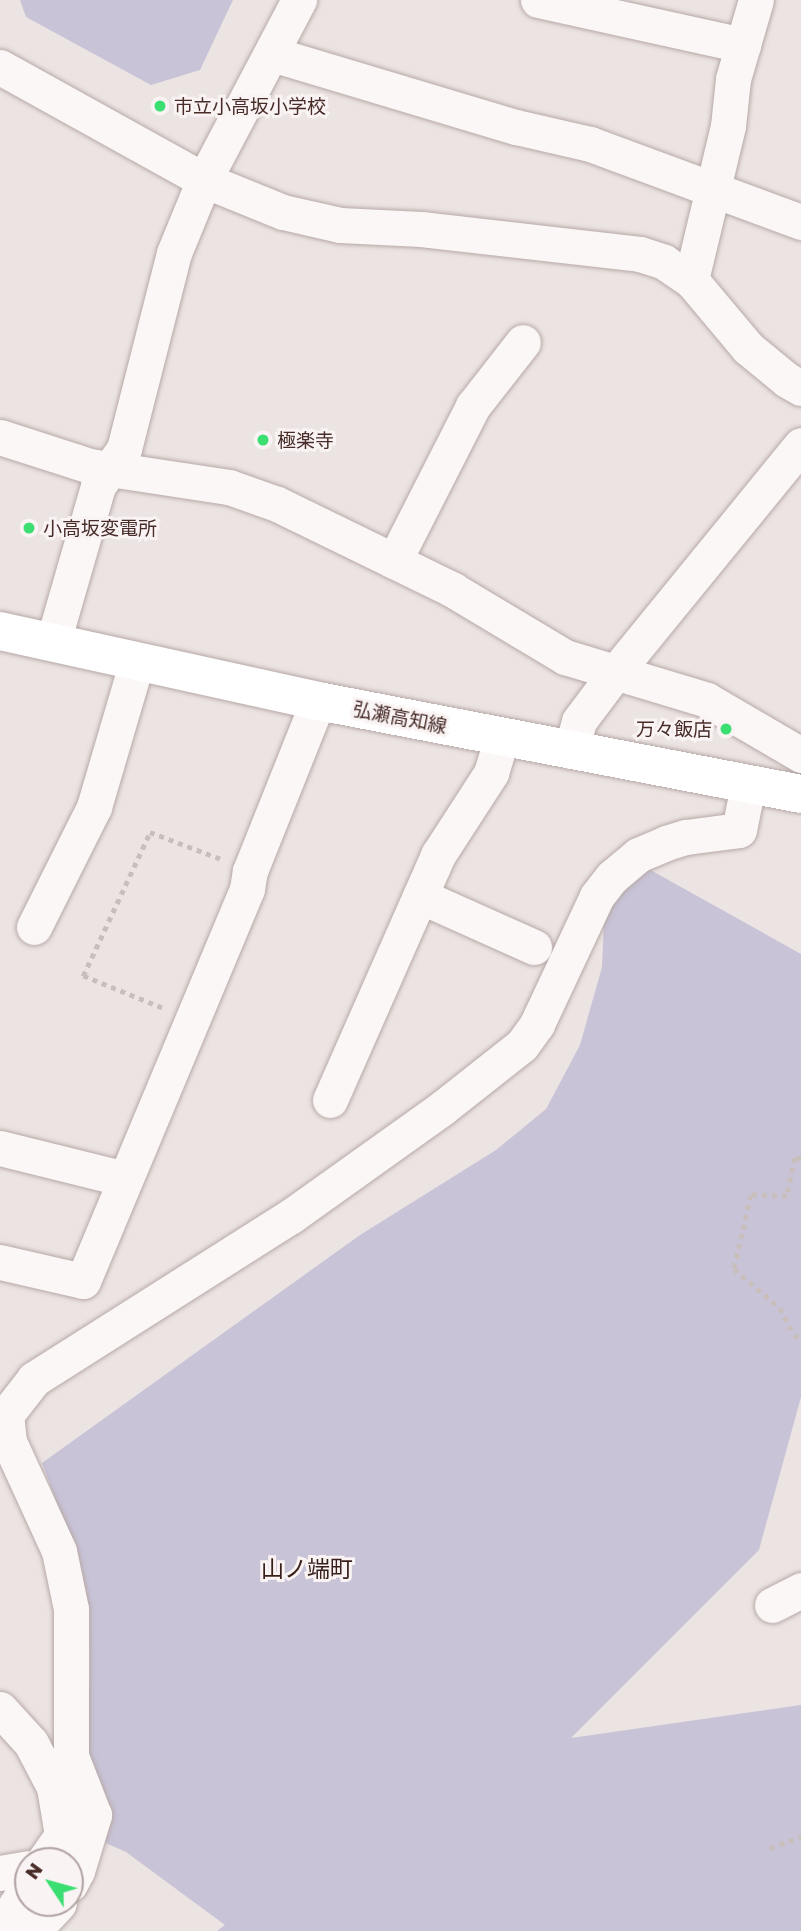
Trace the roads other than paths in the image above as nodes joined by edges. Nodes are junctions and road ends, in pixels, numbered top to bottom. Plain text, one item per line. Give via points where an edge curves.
1 (299, 0) edge
2 (538, 0) edge
3 (756, 0) edge
4 (743, 45) junction
5 (272, 54) junction
6 (0, 67) edge
7 (204, 180) junction
8 (712, 191) junction
9 (801, 222) edge
10 (691, 280) junction
11 (523, 342) dead end
12 (801, 388) edge
13 (0, 437) edge
14 (801, 444) edge
15 (110, 467) junction
16 (394, 561) junction
17 (0, 631) edge
18 (53, 642) junction
19 (137, 661) junction
20 (615, 673) junction
21 (318, 701) junction
22 (502, 737) junction
23 (571, 751) junction
24 (801, 755) edge
25 (748, 785) junction
26 (801, 794) edge
27 (420, 896) junction
28 (34, 927) dead end
29 (534, 947) dead end
30 (330, 1100) dead end
31 (0, 1148) edge
32 (125, 1179) junction
33 (0, 1262) edge
34 (0, 1709) edge
35 (54, 1847) edge
36 (84, 1850) edge
37 (11, 1875) edge
38 (46, 1917) edge
39 (0, 1930) edge
40 (33, 1931) edge

1 - 5 street
2 - 4 street
3 - 4 street
4 - 8 street
5 - 7 street
5 - 8 street via 516,127 590,144
6 - 7 street
7 - 10 street via 283,212 340,225 421,229 640,254 664,262
7 - 15 street via 174,253 124,449
8 - 9 street
8 - 10 street
10 - 12 street via 748,348
11 - 16 street via 473,406
13 - 15 street via 90,466
14 - 20 street
15 - 16 street via 229,487 277,503
15 - 18 street via 98,486
16 - 20 street via 453,590 565,657
17 - 18 main road, 弘瀬高知線
18 - 19 main road, 弘瀬高知線
19 - 21 main road, 弘瀬高知線
19 - 28 street via 94,807
20 - 23 street via 579,721
20 - 24 street via 707,700
21 - 22 main road, 弘瀬高知線
21 - 32 street via 250,871 247,890
22 - 23 main road, 弘瀬高知線
22 - 27 street via 491,773 438,855
23 - 25 main road, 弘瀬高知線
25 - 26 main road, 弘瀬高知線
25 - 36 street via 738,830 666,843 638,855 612,877 597,896 537,1024 522,1045 291,1216 34,1379 6,1415 9,1442 58,1551 71,1609 71,1756 94,1815
27 - 29 street
27 - 30 street
31 - 32 street
32 - 33 street via 83,1281
34 - 35 street via 32,1743 54,1787 62,1835
37 - 39 street
38 - 40 street

